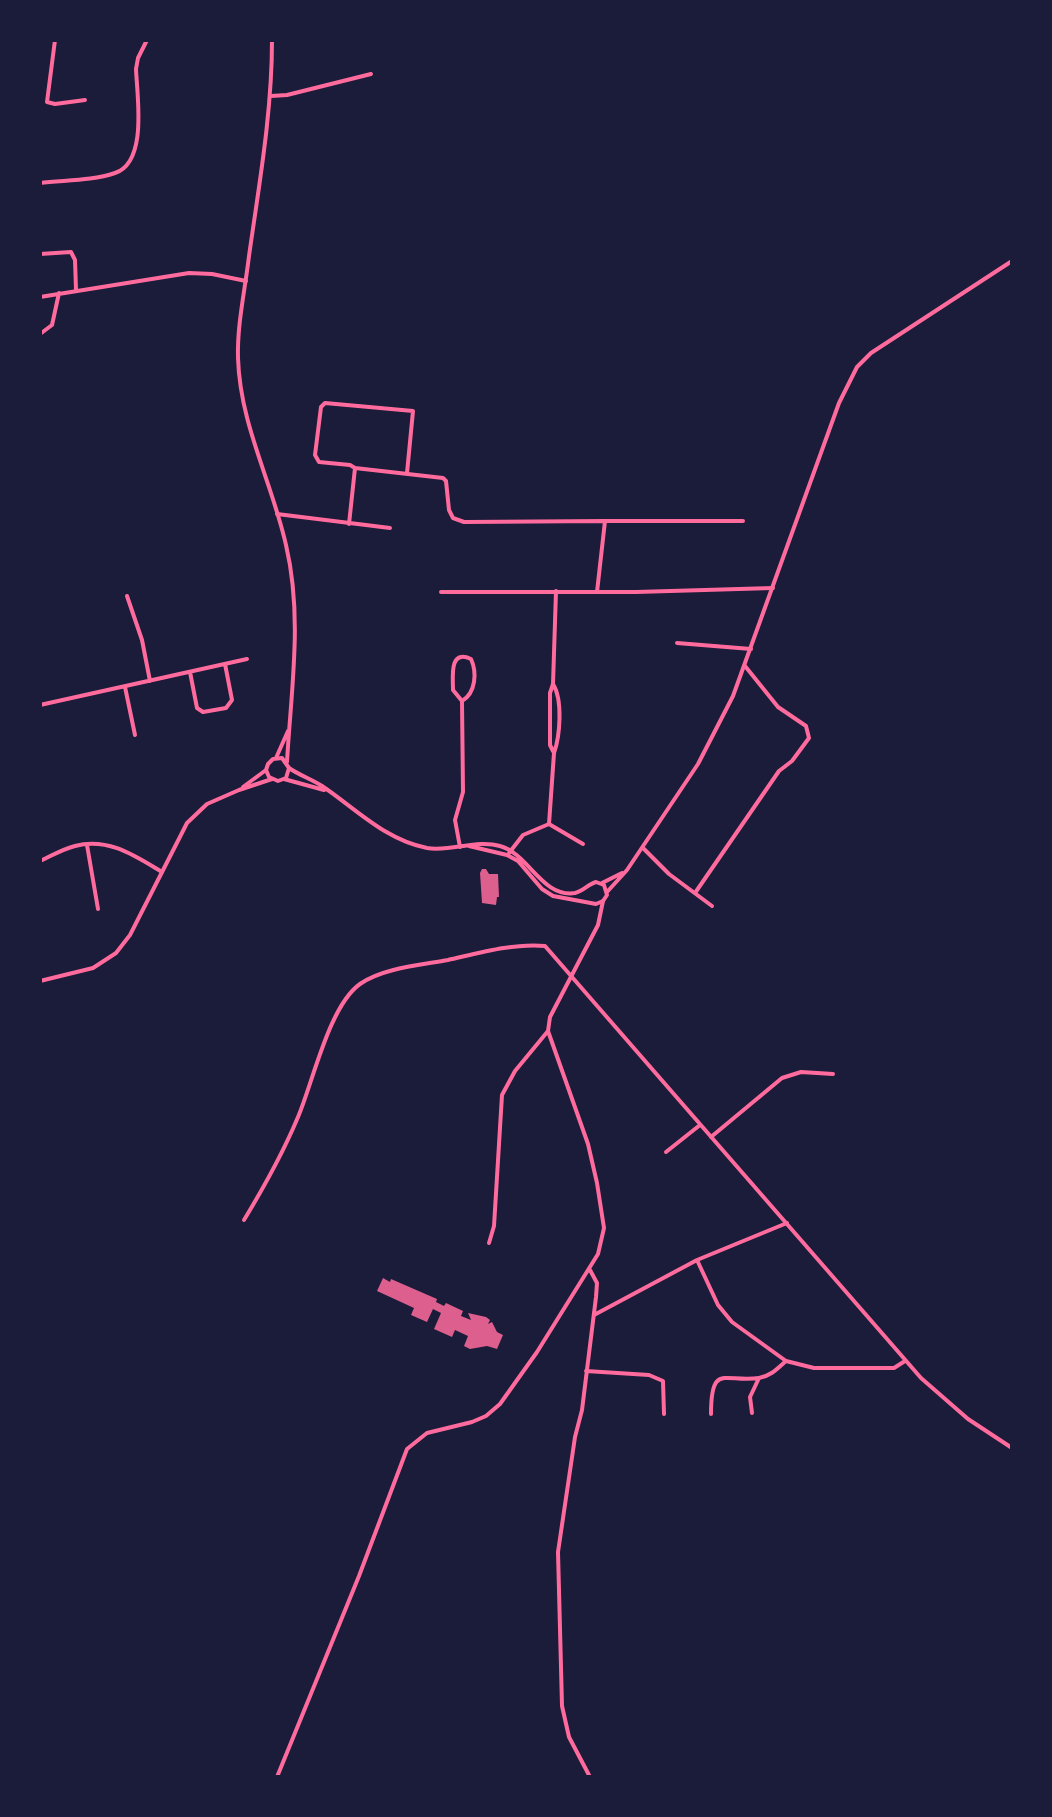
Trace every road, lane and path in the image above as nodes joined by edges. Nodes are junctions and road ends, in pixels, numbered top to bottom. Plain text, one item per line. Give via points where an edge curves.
1 (55, 40) edge
2 (147, 40) edge
3 (272, 40) edge
4 (371, 74) dead end
5 (271, 96) junction
6 (85, 100) dead end
7 (47, 102) junction
8 (40, 106) edge
9 (40, 183) edge
10 (40, 254) edge
11 (1012, 261) edge
12 (246, 281) junction
13 (76, 290) junction
14 (59, 293) junction
15 (40, 297) edge
16 (40, 334) edge
17 (355, 468) junction
18 (407, 473) junction
19 (277, 514) junction
20 (605, 521) junction
21 (743, 521) dead end
22 (349, 524) junction
23 (390, 528) dead end
24 (773, 588) junction
25 (556, 591) junction
26 (441, 592) dead end
27 (597, 592) junction
28 (127, 596) dead end
29 (677, 643) dead end
30 (751, 649) junction
31 (247, 659) dead end
32 (225, 664) junction
33 (745, 666) junction
34 (190, 672) junction
35 (150, 681) junction
36 (125, 687) junction
37 (462, 701) junction
38 (40, 705) edge
39 (289, 729) junction
40 (135, 735) dead end
41 (276, 758) junction
42 (288, 765) junction
43 (266, 770) junction
44 (272, 779) junction
45 (284, 779) junction
46 (239, 790) junction
47 (331, 792) junction
48 (549, 824) junction
49 (583, 844) dead end
50 (87, 845) junction
51 (460, 847) junction
52 (643, 848) junction
53 (509, 852) junction
54 (40, 861) edge
55 (627, 870) junction
56 (162, 872) junction
57 (602, 883) junction
58 (586, 888) junction
59 (607, 892) junction
60 (695, 893) junction
61 (603, 901) junction
62 (591, 902) junction
63 (712, 906) dead end
64 (98, 909) dead end
65 (600, 917) junction
66 (571, 975) junction
67 (40, 981) edge
68 (548, 1031) junction
69 (833, 1074) dead end
70 (700, 1125) junction
71 (711, 1137) junction
72 (666, 1152) dead end
73 (244, 1220) dead end
74 (787, 1223) junction
75 (489, 1243) dead end
76 (697, 1260) junction
77 (590, 1270) junction
78 (594, 1315) junction
79 (786, 1361) junction
80 (905, 1361) junction
81 (586, 1371) junction
82 (759, 1378) junction
83 (752, 1413) dead end
84 (664, 1414) dead end
85 (711, 1414) dead end
86 (1012, 1448) edge
87 (277, 1777) edge
88 (590, 1777) edge

1 - 7 street
2 - 9 street via 136,69 138,137 128,162 117,173
3 - 5 street
4 - 5 street
5 - 12 street
6 - 7 street
7 - 8 street
10 - 13 street via 71,252
11 - 24 street via 857,367 839,403
12 - 13 street via 189,273
12 - 19 street via 239,370 251,436
13 - 14 street
14 - 15 street
14 - 16 street via 52,325
17 - 18 street
17 - 18 street via 319,462 315,455 325,403 413,411
17 - 22 street
18 - 20 street via 443,478 449,510 458,521
19 - 22 street
19 - 39 street via 295,609
20 - 21 street
20 - 27 street
22 - 23 street
24 - 27 street
24 - 30 street
25 - 26 street
25 - 27 street
25 - 48 street via 553,684 558,692 558,743
28 - 35 street
29 - 30 street
30 - 33 street
31 - 32 street
32 - 34 street
32 - 34 street via 232,700 226,708 197,708
33 - 52 street via 698,764
33 - 60 street via 778,707 806,726 809,738 779,771
34 - 35 street
35 - 36 street
36 - 38 street
36 - 40 street
37 - 37 street via 453,690 453,663 464,656 474,664 473,690
37 - 51 street via 463,792 455,820
39 - 41 street
39 - 42 street
41 - 42 street
41 - 43 street
42 - 45 street
42 - 47 street
43 - 44 street
43 - 46 street
44 - 45 street
44 - 46 street
45 - 47 street
46 - 56 street via 207,804 187,823
47 - 51 street via 402,840 434,849
48 - 49 street
48 - 53 street via 523,835
50 - 54 street
50 - 56 street via 100,843 130,852
50 - 64 street
51 - 53 street
52 - 55 street
52 - 60 street
53 - 58 street via 553,889 572,893
53 - 62 street via 548,894
55 - 57 street
55 - 59 street
56 - 67 street via 116,953 93,968
57 - 58 street
57 - 59 street
58 - 62 street
59 - 61 street
60 - 63 street
61 - 62 street
61 - 65 street
62 - 65 street
65 - 66 street
66 - 68 street
66 - 70 street
66 - 73 street via 545,946 532,945 387,973 360,984 342,1003 299,1116
68 - 75 street via 502,1095
68 - 77 street via 588,1144 603,1209 602,1241
69 - 71 street via 801,1072 782,1078
70 - 71 street
70 - 72 street
71 - 74 street
74 - 76 street
74 - 80 street
76 - 78 street
76 - 79 street via 732,1322
77 - 78 street via 597,1283
77 - 87 street via 500,1404 472,1422 427,1433 407,1449
78 - 81 street
79 - 80 street via 814,1368 894,1368
79 - 82 street
80 - 86 street via 968,1419
81 - 84 street via 649,1375 663,1381
81 - 88 street via 558,1552 562,1706 569,1737
82 - 83 street via 750,1397
82 - 85 street via 737,1376 714,1384

